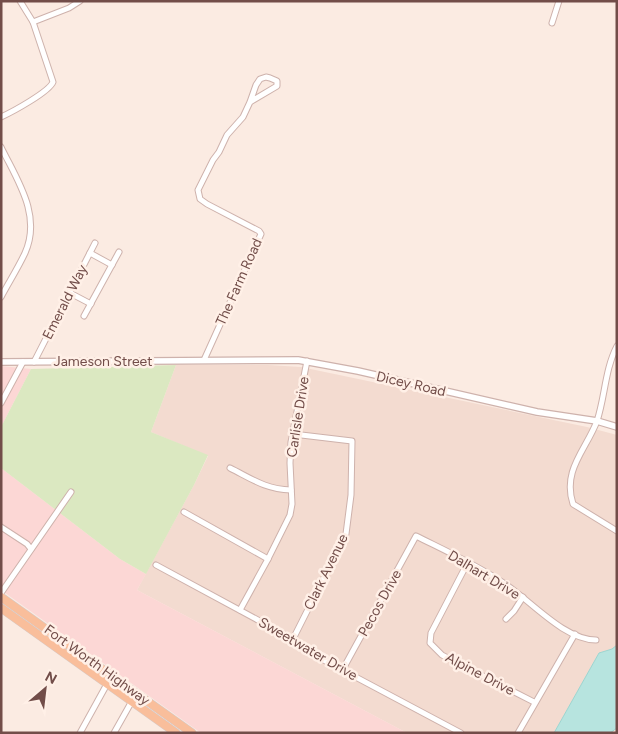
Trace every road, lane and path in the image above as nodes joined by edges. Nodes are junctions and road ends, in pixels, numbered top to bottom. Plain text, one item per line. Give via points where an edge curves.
1 (20, 1) edge
2 (80, 1) edge
3 (559, 1) edge
4 (34, 22) junction
5 (552, 22) dead end
6 (250, 102) junction
7 (1, 118) edge
8 (1, 147) edge
9 (95, 243) dead end
10 (119, 252) dead end
11 (90, 253) junction
12 (112, 265) junction
13 (70, 293) junction
14 (1, 297) edge
15 (91, 304) junction
16 (84, 316) dead end
17 (617, 346) edge
18 (204, 360) junction
19 (307, 361) junction
20 (1, 362) edge
21 (23, 362) junction
22 (34, 362) junction
23 (1, 403) edge
24 (597, 421) junction
25 (617, 426) edge
26 (293, 434) junction
27 (230, 468) dead end
28 (291, 490) junction
29 (71, 492) dead end
30 (184, 512) dead end
31 (1, 527) edge
32 (617, 531) edge
33 (416, 536) joint
34 (31, 549) junction
35 (268, 559) junction
36 (468, 562) junction
37 (156, 566) dead end
38 (1, 592) edge
39 (1, 597) edge
40 (523, 598) junction
41 (1, 608) edge
42 (240, 610) junction
43 (506, 619) dead end
44 (575, 634) junction
45 (293, 640) junction
46 (596, 640) dead end
47 (88, 658) junction
48 (83, 666) junction
49 (343, 669) junction
50 (108, 684) junction
51 (132, 701) junction
52 (534, 702) junction
53 (156, 707) junction
54 (150, 714) junction
55 (172, 731) edge
56 (80, 733) edge
57 (114, 733) edge
58 (192, 733) edge
59 (461, 733) edge
60 (518, 733) edge

1 - 4 street
2 - 4 street
3 - 5 street
4 - 7 street via 52,86
6 - 6 street, The Farm Road via 260,79 277,81 272,90
6 - 18 street, The Farm Road via 241,120 227,135 198,190 200,199 207,204 261,234
8 - 14 street via 28,201 31,218 26,251
9 - 11 street, Emerald Way
10 - 12 street
11 - 12 street
11 - 13 street, Emerald Way
12 - 15 street
13 - 15 street
13 - 22 street, Emerald Way
15 - 16 street
17 - 24 street
18 - 19 street, Dicey Road
18 - 22 street, Jameson Street
19 - 24 street, Dicey Road via 537,412
19 - 26 street, Carlisle Drive
20 - 21 street, Jameson Street
21 - 22 street, Jameson Street
21 - 23 street
24 - 25 street, Dicey Road
24 - 32 street via 572,471 569,492 573,504
26 - 28 street, Carlisle Drive
26 - 45 street, Clark Avenue via 352,441 346,534
27 - 28 street via 258,484
28 - 35 street, Carlisle Drive via 290,515
29 - 34 street
30 - 35 street
31 - 34 street
33 - 36 street, Dalhart Drive
33 - 49 street, Pecos Drive
34 - 38 street
35 - 42 street, Carlisle Drive
36 - 40 street, Dalhart Drive
36 - 52 street, Alpine Drive via 430,633 430,643 442,655
37 - 42 street, Sweetwater Drive
39 - 47 main road, Fort Worth Highway
40 - 43 street
40 - 44 street, Dalhart Drive
41 - 48 main road, Fort Worth Highway
42 - 45 street, Sweetwater Drive
44 - 46 street, Dalhart Drive
44 - 52 street
45 - 49 street, Sweetwater Drive
47 - 48 main road
47 - 53 main road, Fort Worth Highway
48 - 50 main road, Fort Worth Highway
49 - 59 street, Sweetwater Drive
50 - 51 main road, Fort Worth Highway
50 - 56 street
51 - 54 main road, Fort Worth Highway
51 - 57 street
52 - 60 street
53 - 54 main road
53 - 58 main road, Fort Worth Highway
54 - 55 main road, Fort Worth Highway

